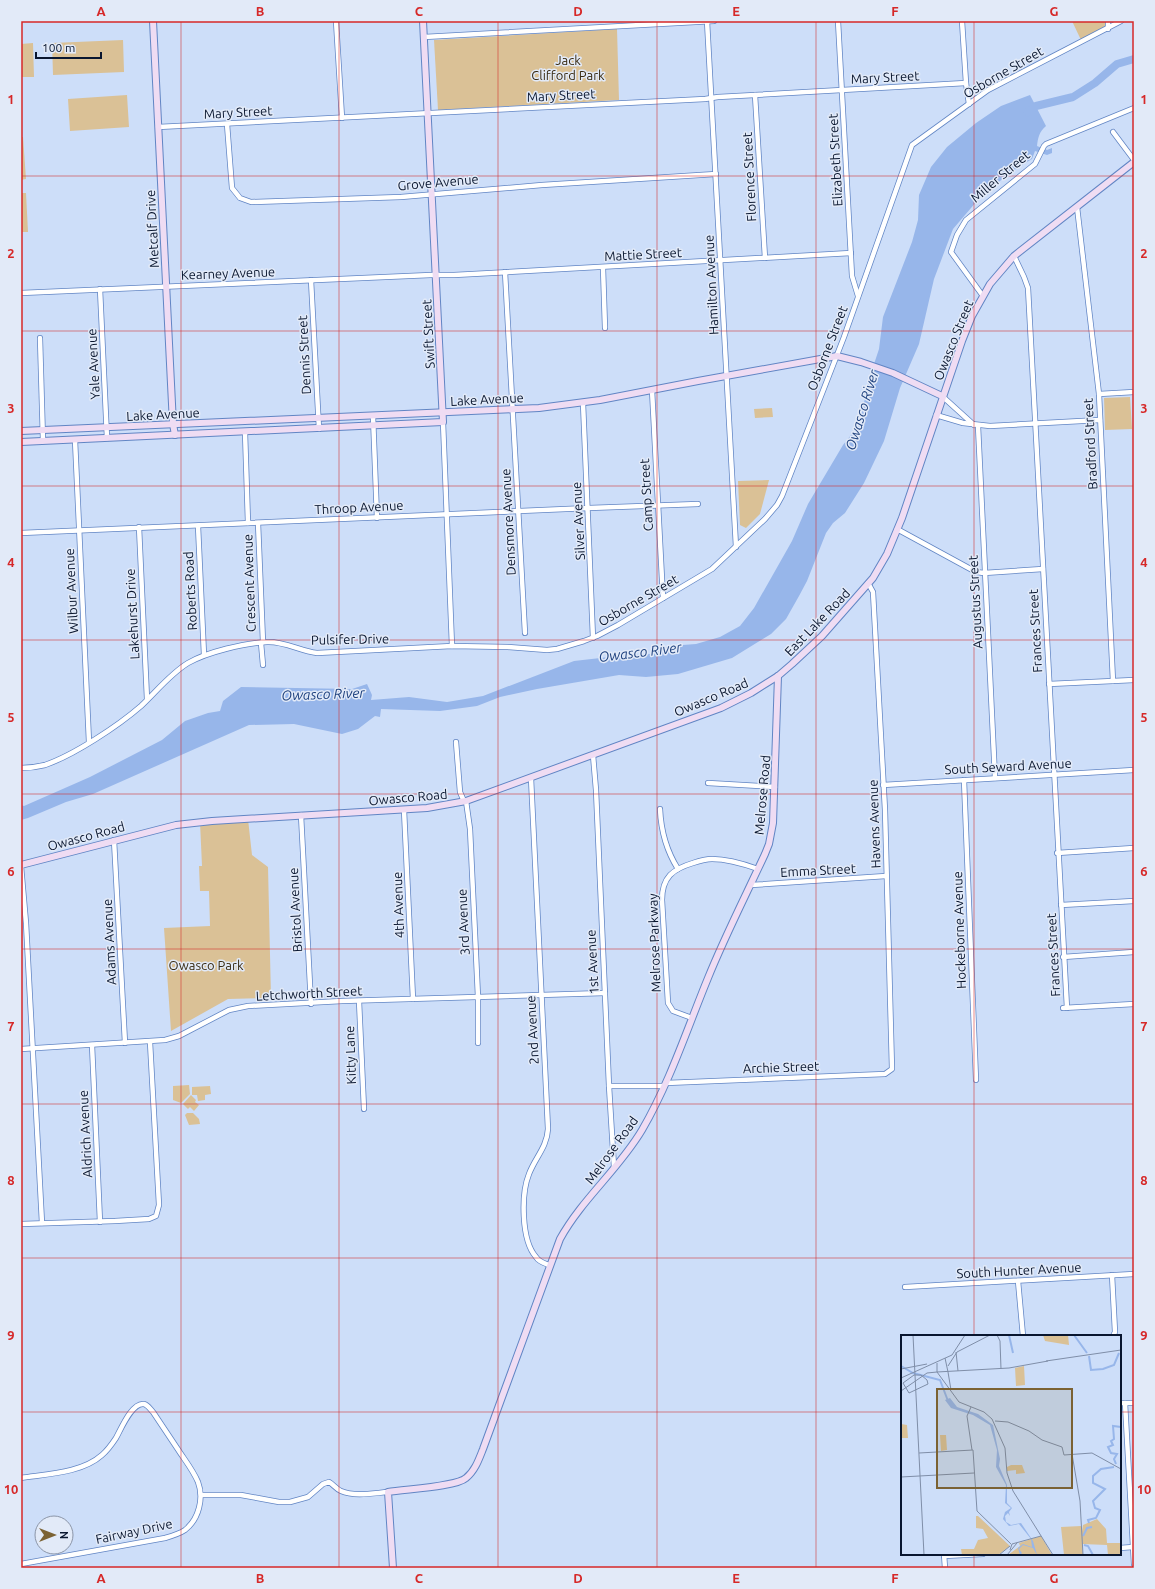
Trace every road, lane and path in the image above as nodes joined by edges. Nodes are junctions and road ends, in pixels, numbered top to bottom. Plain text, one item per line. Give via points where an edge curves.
1 (152, 21) edge
2 (336, 21) edge
3 (423, 21) edge
4 (707, 21) edge
5 (714, 21) edge
6 (838, 21) edge
7 (962, 21) edge
8 (1108, 21) edge
9 (1121, 21) edge
10 (1108, 29) junction
11 (424, 37) junction
12 (966, 83) junction
13 (842, 90) junction
14 (755, 95) junction
15 (712, 97) junction
16 (969, 104) junction
17 (1134, 108) edge
18 (428, 113) junction
19 (342, 118) junction
20 (227, 124) junction
21 (158, 127) junction
22 (1113, 132) dead end
23 (1134, 161) edge
24 (1134, 166) edge
25 (716, 174) junction
26 (1118, 175) junction
27 (432, 193) junction
28 (1077, 207) junction
29 (851, 253) junction
30 (1014, 256) junction
31 (765, 258) junction
32 (721, 261) junction
33 (603, 268) junction
34 (505, 272) junction
35 (436, 276) junction
36 (312, 280) junction
37 (166, 286) junction
38 (100, 289) junction
39 (21, 293) edge
40 (858, 296) junction
41 (983, 296) junction
42 (605, 328) dead end
43 (40, 338) dead end
44 (837, 356) junction
45 (726, 376) junction
46 (652, 390) junction
47 (1134, 392) edge
48 (1099, 394) junction
49 (942, 396) junction
50 (583, 403) junction
51 (514, 409) junction
52 (443, 413) junction
53 (936, 415) junction
54 (373, 416) junction
55 (318, 418) junction
56 (1100, 420) junction
57 (443, 422) junction
58 (1036, 423) junction
59 (173, 424) junction
60 (976, 425) junction
61 (373, 426) junction
62 (106, 427) junction
63 (319, 429) junction
64 (21, 430) edge
65 (43, 430) junction
66 (246, 432) junction
67 (175, 435) junction
68 (107, 438) junction
69 (75, 440) junction
70 (43, 441) junction
71 (21, 442) edge
72 (698, 504) dead end
73 (658, 505) junction
74 (589, 508) junction
75 (519, 512) junction
76 (447, 514) junction
77 (378, 518) junction
78 (248, 523) junction
79 (258, 523) junction
80 (198, 526) junction
81 (139, 528) junction
82 (897, 529) junction
83 (79, 531) junction
84 (21, 533) edge
85 (736, 547) junction
86 (1043, 569) junction
87 (984, 573) junction
88 (869, 582) junction
89 (662, 598) junction
90 (525, 633) dead end
91 (593, 638) junction
92 (262, 643) junction
93 (452, 646) junction
94 (525, 648) joint
95 (204, 655) junction
96 (263, 665) dead end
97 (778, 676) junction
98 (1134, 680) edge
99 (1113, 681) junction
100 (1049, 684) junction
101 (147, 699) junction
102 (89, 742) junction
103 (456, 742) dead end
104 (593, 755) junction
105 (21, 768) edge
106 (1134, 770) edge
107 (1053, 774) junction
108 (531, 778) junction
109 (995, 778) junction
110 (964, 780) junction
111 (708, 783) dead end
112 (884, 785) junction
113 (775, 786) junction
114 (466, 801) junction
115 (660, 808) dead end
116 (404, 810) junction
117 (301, 815) junction
118 (114, 840) junction
119 (1134, 848) edge
120 (1057, 852) junction
121 (21, 866) edge
122 (678, 869) junction
123 (758, 869) junction
124 (886, 876) junction
125 (750, 885) junction
126 (1134, 901) edge
127 (1061, 905) junction
128 (1134, 952) edge
129 (1064, 956) junction
130 (605, 993) junction
131 (541, 995) junction
132 (478, 997) junction
133 (414, 999) junction
134 (359, 1001) junction
135 (311, 1004) junction
136 (1134, 1004) edge
137 (692, 1018) junction
138 (150, 1042) junction
139 (125, 1043) junction
140 (478, 1043) dead end
141 (92, 1045) junction
142 (32, 1048) junction
143 (21, 1049) edge
144 (893, 1066) joint
145 (976, 1080) dead end
146 (665, 1084) junction
147 (609, 1086) junction
148 (364, 1109) dead end
149 (614, 1167) junction
150 (100, 1222) junction
151 (42, 1223) junction
152 (21, 1224) edge
153 (549, 1265) junction
154 (1134, 1274) edge
155 (1112, 1276) junction
156 (1018, 1281) junction
157 (906, 1287) dead end
158 (1023, 1335) edge
159 (1114, 1335) edge
160 (1123, 1403) edge
161 (1134, 1403) edge
162 (21, 1478) edge
163 (388, 1492) junction
164 (200, 1495) junction
165 (1132, 1496) edge
166 (1133, 1547) edge
167 (1121, 1548) edge
168 (944, 1555) edge
169 (21, 1564) edge
170 (1134, 1564) edge
171 (392, 1568) edge
172 (945, 1568) edge

1 - 21 main road, Metcalf Drive
2 - 19 street
3 - 11 main road, Swift Street
4 - 5 street
4 - 11 street
4 - 15 street, Hamilton Avenue
6 - 13 street, Elizabeth Street
7 - 12 street
8 - 10 street
9 - 10 street, Osborne Street
10 - 16 street, Osborne Street via 1004,81
11 - 18 main road, Swift Street
12 - 13 street, Mary Street
12 - 16 street
13 - 14 street, Mary Street
13 - 29 street, Elizabeth Street
14 - 15 street, Mary Street
14 - 31 street, Florence Street
15 - 18 street, Mary Street
15 - 25 street, Hamilton Avenue
16 - 40 street, Osborne Street via 912,146
17 - 41 street, Miller Street via 1044,146 1035,164 968,218 960,230 951,254
18 - 19 street, Mary Street
18 - 27 main road, Swift Street
19 - 20 street, Mary Street
20 - 21 street, Mary Street
20 - 27 street, Grove Avenue via 232,188 245,201 381,198
21 - 37 main road, Metcalf Drive
22 - 23 street
23 - 26 main road, Owasco Street
24 - 26 main road
25 - 27 street, Grove Avenue
25 - 32 street, Hamilton Avenue
26 - 28 main road, Owasco Street
27 - 35 main road, Swift Street
28 - 30 main road, Owasco Street
28 - 48 street, Bradford Street
29 - 31 street, Mattie Street
29 - 40 street, Elizabeth Street via 852,276
30 - 41 main road, Owasco Street
30 - 58 street, Frances Street via 1028,288
31 - 32 street, Mattie Street
32 - 33 street, Mattie Street
32 - 45 street, Hamilton Avenue
33 - 34 street, Mattie Street
33 - 42 street
34 - 35 street, Mattie Street
34 - 51 street, Densmore Avenue
35 - 36 street, Kearney Avenue
35 - 52 main road, Swift Street
36 - 37 street, Kearney Avenue
36 - 55 street, Dennis Street
37 - 38 street, Kearney Avenue
37 - 59 main road, Metcalf Drive
38 - 39 street, Kearney Avenue
38 - 62 street, Yale Avenue
40 - 44 street, Osborne Street
41 - 49 main road, Owasco Street via 972,316
43 - 65 street
44 - 45 main road, Lake Avenue
44 - 49 main road, Lake Avenue via 861,362
44 - 85 street, Osborne Street via 782,496 774,509
45 - 46 main road, Lake Avenue
45 - 85 street, Hamilton Avenue
46 - 50 main road, Lake Avenue
46 - 73 street, Camp Street
47 - 48 street
48 - 56 street, Bradford Street
49 - 53 main road, Owasco Street
49 - 60 street
50 - 51 main road, Lake Avenue
50 - 74 street, Silver Avenue
51 - 52 main road, Lake Avenue
51 - 75 street, Densmore Avenue
52 - 54 main road, Lake Avenue
52 - 57 main road, Swift Street
53 - 60 street
53 - 82 main road, Owasco Street
54 - 55 main road, Lake Avenue
54 - 61 street
55 - 59 main road, Lake Avenue
55 - 63 street, Dennis Street
56 - 58 street
56 - 99 street, Bradford Street
57 - 61 main road, Lake Avenue
57 - 76 street, Swift Street
58 - 60 street
58 - 86 street, Frances Street
59 - 62 main road, Lake Avenue
59 - 67 main road, Metcalf Drive
60 - 87 street, Augustus Street
61 - 63 main road, Lake Avenue
61 - 77 street
62 - 65 main road, Lake Avenue
62 - 68 street, Yale Avenue
63 - 66 main road, Lake Avenue
64 - 65 main road, Lake Avenue
65 - 70 street
66 - 67 main road, Lake Avenue
66 - 78 street, Crescent Avenue
67 - 68 main road, Lake Avenue
68 - 69 main road, Lake Avenue
69 - 70 main road, Lake Avenue
69 - 83 street, Wilbur Avenue
70 - 71 main road, Lake Avenue
72 - 73 street, Throop Avenue
73 - 74 street, Throop Avenue
73 - 89 street, Camp Street
74 - 75 street, Throop Avenue
74 - 91 street, Silver Avenue
75 - 76 street, Throop Avenue
75 - 90 street, Densmore Avenue
76 - 77 street, Throop Avenue
76 - 93 street, Swift Street
77 - 79 street, Throop Avenue
78 - 79 street, Throop Avenue
78 - 80 street, Throop Avenue
79 - 92 street, Crescent Avenue
80 - 81 street, Throop Avenue
80 - 95 street, Roberts Road
81 - 83 street, Throop Avenue
81 - 101 street, Lakehurst Drive
82 - 87 street via 976,572
82 - 88 main road, Owasco Street via 885,558
83 - 84 street, Throop Avenue
83 - 102 street, Wilbur Avenue
85 - 89 street, Osborne Street via 712,569
86 - 87 street
86 - 100 street, Frances Street
87 - 109 street, Augustus Street
88 - 97 main road, East Lake Road via 822,636
88 - 112 street, Havens Avenue via 874,592
89 - 91 street, Osborne Street
91 - 94 street, Osborne Street via 557,649
92 - 93 street, Pulsifer Drive via 282,644 317,653
92 - 95 street, Pulsifer Drive
92 - 96 street, Crescent Avenue
93 - 94 street, Pulsifer Drive
95 - 101 street, Pulsifer Drive via 178,670
97 - 104 main road, Owasco Road via 721,708
97 - 113 main road, Melrose Road
98 - 99 street
99 - 100 street
100 - 107 street, Frances Street
101 - 102 street, Pulsifer Drive via 115,726
102 - 105 street, Pulsifer Drive via 46,764
103 - 114 street via 460,796
104 - 108 main road, Owasco Road
104 - 130 street, 1st Avenue
106 - 107 street, South Seward Avenue
107 - 109 street, South Seward Avenue
107 - 120 street, Frances Street
108 - 114 main road, Owasco Road
108 - 131 street, 2nd Avenue
109 - 110 street, South Seward Avenue
110 - 112 street, South Seward Avenue
110 - 145 street, Hockeborne Avenue
111 - 113 street
112 - 124 street, Havens Avenue
113 - 123 main road, Melrose Road via 773,827
114 - 116 main road, Owasco Road
114 - 132 street, 3rd Avenue via 470,829
115 - 122 street via 663,835 670,856
116 - 117 main road, Owasco Road
116 - 133 street, 4th Avenue
117 - 118 main road, Owasco Road via 184,824
117 - 135 street, Bristol Avenue
118 - 121 main road, Owasco Road
118 - 139 street, Adams Avenue
119 - 120 street
120 - 127 street, Frances Street
121 - 142 street
122 - 123 street, Melrose Parkway via 712,859
122 - 137 street, Melrose Parkway via 666,880 662,893 666,989 671,1009
123 - 125 main road, Melrose Road
124 - 125 street, Emma Street
124 - 144 street, Havens Avenue
125 - 137 main road, Melrose Road
126 - 127 street
127 - 129 street, Frances Street
128 - 129 street
129 - 136 street, Frances Street via 1065,1008
130 - 131 street, Letchworth Street
130 - 147 street, 1st Avenue
131 - 132 street, Letchworth Street
131 - 153 street, 2nd Avenue via 548,1134 529,1174 523,1201 524,1224 531,1248 537,1259
132 - 133 street, Letchworth Street
132 - 140 street, 3rd Avenue
133 - 134 street, Letchworth Street
134 - 135 street, Letchworth Street
134 - 148 street, Kitty Lane
135 - 138 street, Letchworth Street via 238,1008 220,1014 179,1036
137 - 146 main road, Melrose Road
138 - 139 street, Letchworth Street
138 - 150 street via 158,1211 156,1216 149,1219
139 - 141 street, Letchworth Street
141 - 142 street, Letchworth Street
141 - 150 street, Aldrich Avenue
142 - 143 street, Letchworth Street
142 - 151 street
144 - 146 street, Archie Street via 886,1074
146 - 147 street, Archie Street
146 - 149 main road, Melrose Road via 642,1130
147 - 149 street, 1st Avenue
149 - 153 main road, Melrose Road via 565,1230
150 - 151 street
151 - 152 street
153 - 163 main road, Melrose Road via 483,1449 472,1472 456,1484
154 - 155 street, South Hunter Avenue
155 - 156 street, South Hunter Avenue
155 - 159 street
156 - 157 street, South Hunter Avenue
156 - 158 street
160 - 161 street
160 - 165 street
162 - 164 street, Fairway Drive via 77,1468 93,1462 111,1446 138,1404 147,1405 164,1429 195,1476
163 - 164 street via 346,1493 329,1482 308,1496 290,1502 241,1495
163 - 171 main road
164 - 169 street, Fairway Drive via 200,1504 194,1518 186,1529 177,1534
165 - 166 street
166 - 167 street
166 - 170 street
168 - 172 street

